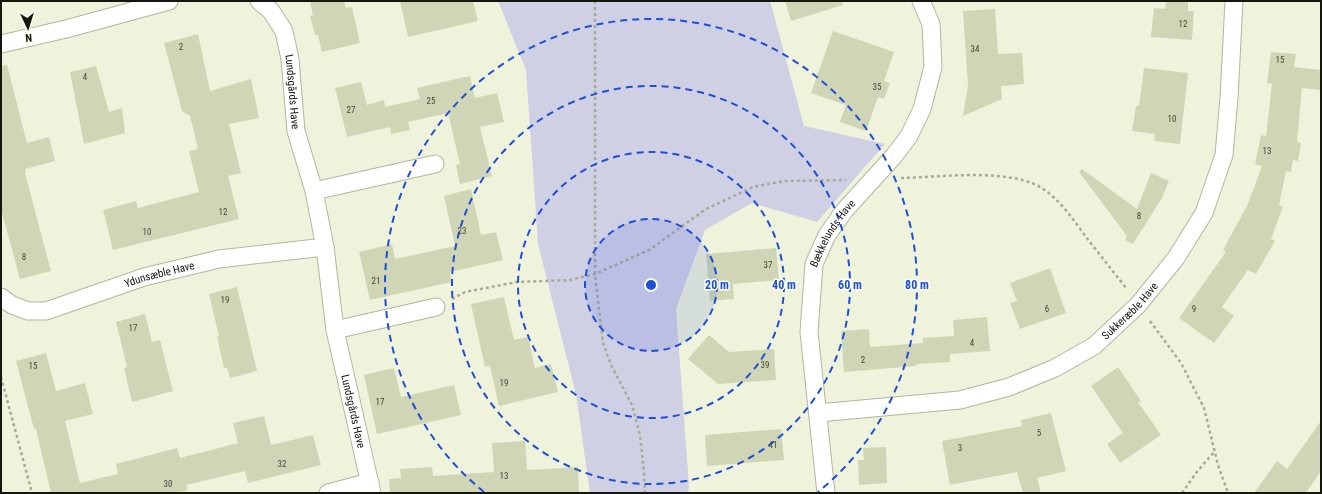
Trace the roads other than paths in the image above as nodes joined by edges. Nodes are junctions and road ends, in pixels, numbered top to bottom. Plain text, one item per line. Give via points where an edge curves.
1 (169, 1) edge
2 (259, 1) edge
3 (922, 1) edge
4 (1234, 1) edge
5 (1, 44) edge
6 (435, 164) dead end
7 (314, 191) junction
8 (325, 247) junction
9 (1, 297) edge
10 (436, 307) road end
11 (334, 330) junction
12 (818, 413) junction
13 (371, 488) edge
14 (328, 493) edge
15 (826, 493) edge

1 - 5 street
2 - 7 street, Lundsgårds Have via 271,11 284,31 290,59 296,131
3 - 12 street, Bækkelunds Have via 931,24 933,67 922,109 909,136 844,211 827,235 814,264 809,332
4 - 12 street, Sukkeræble Have via 1224,155 1204,213 1176,258 1138,305 1094,346 1055,368 1009,387 960,400
6 - 7 street
7 - 8 street, Lundsgårds Have
8 - 9 street, Ydunsæble Have via 212,260 144,276 46,311 28,311 12,305
8 - 11 street, Lundsgårds Have
10 - 11 street
11 - 13 street, Lundsgårds Have
12 - 15 street, Bækkelunds Have
13 - 14 street

